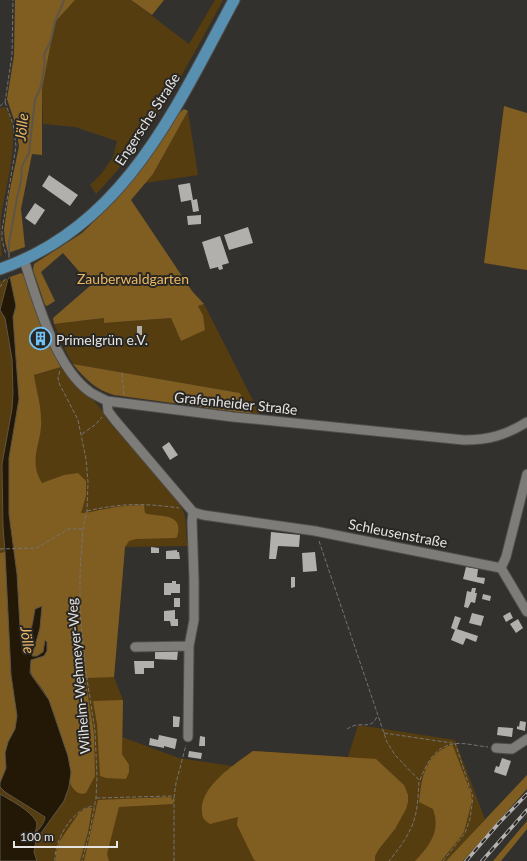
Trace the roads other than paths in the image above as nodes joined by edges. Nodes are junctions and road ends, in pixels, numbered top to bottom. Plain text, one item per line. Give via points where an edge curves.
1 (234, 0) edge
2 (24, 260) junction
3 (3, 273) edge
4 (106, 401) junction
5 (527, 422) edge
6 (527, 474) edge
7 (193, 512) junction
8 (501, 568) junction
9 (527, 612) edge
10 (189, 646) junction
11 (135, 647) dead end
12 (188, 737) road end
13 (527, 739) edge
14 (496, 748) road end

1 - 2 main road, Engersche Straße via 180,101 135,170 111,198 88,219 58,241
2 - 3 main road, Engersche Straße
2 - 4 street, Grafenheider Straße via 50,332 65,364 90,392
4 - 5 street, Grafenheider Straße via 233,417 464,440 492,438
4 - 7 street via 108,411
6 - 8 street
7 - 8 street, Schleusenstraße via 315,531
7 - 10 street via 194,620
8 - 9 street
10 - 11 street
10 - 12 street
13 - 14 street via 512,749

